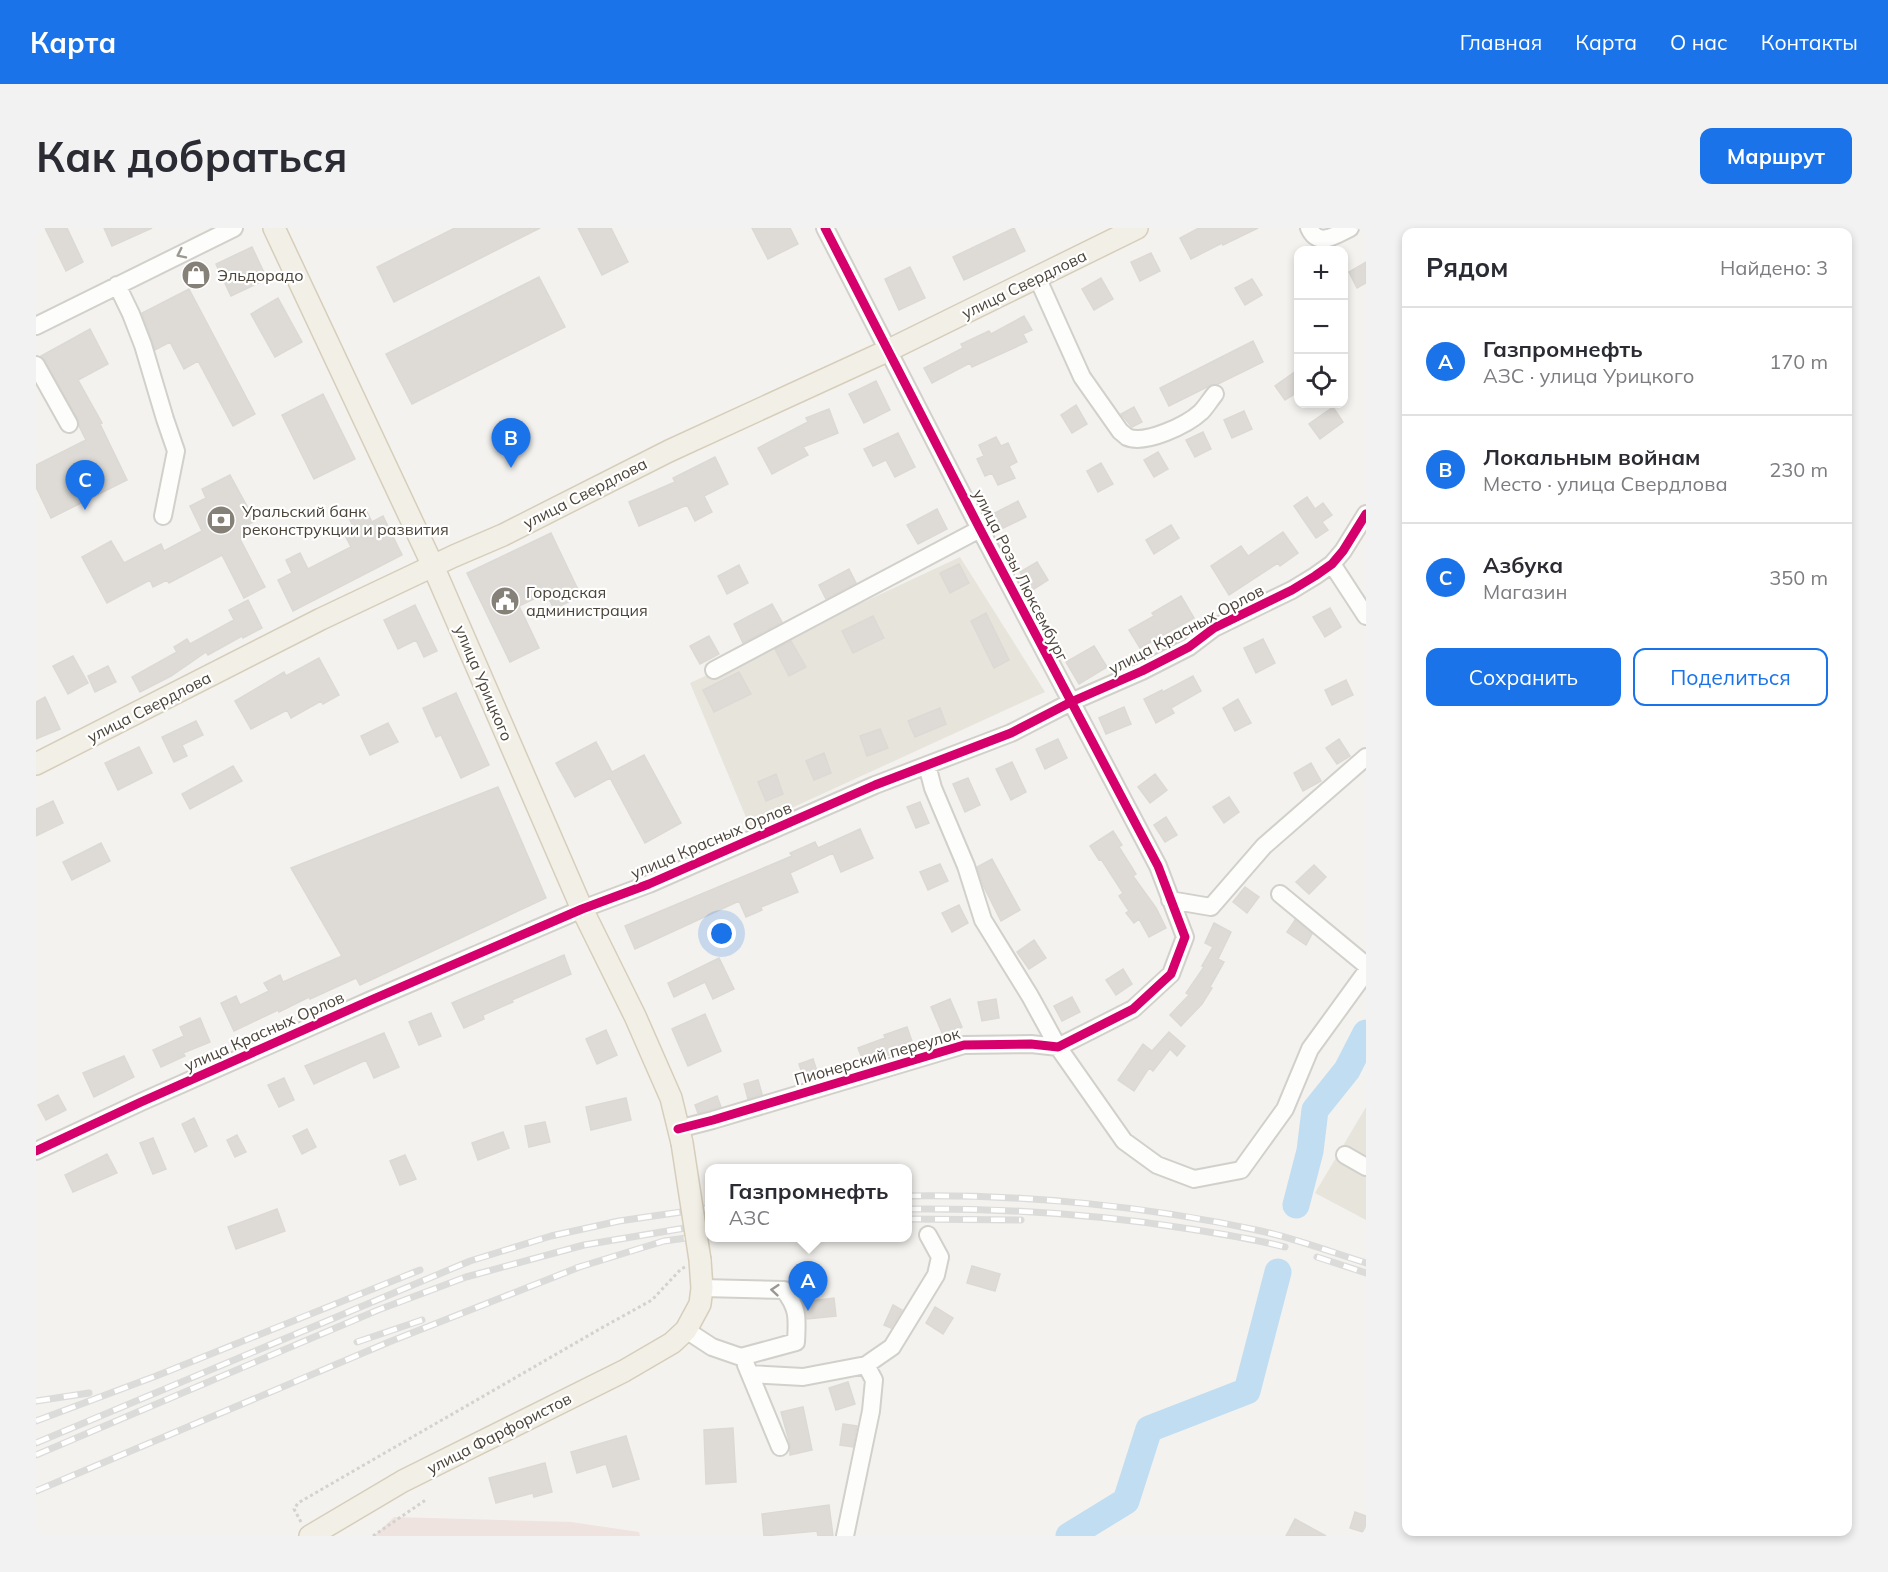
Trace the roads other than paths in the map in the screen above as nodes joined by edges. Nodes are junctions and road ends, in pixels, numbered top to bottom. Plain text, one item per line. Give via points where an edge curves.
1 (234, 228) edge
2 (274, 228) edge
3 (825, 228) edge
4 (1137, 228) edge
5 (1309, 228) edge
6 (1350, 228) edge
7 (1037, 277) junction
8 (117, 285) junction
9 (36, 326) edge
10 (889, 350) junction
11 (36, 365) edge
12 (1215, 394) dead end
13 (69, 424) dead end
14 (1366, 514) edge
15 (163, 516) dead end
16 (980, 529) junction
17 (1332, 564) junction
18 (433, 566) junction
19 (1366, 616) edge
20 (714, 670) dead end
21 (1071, 702) junction
22 (1366, 757) edge
23 (36, 764) edge
24 (927, 765) junction
25 (1280, 894) dead end
26 (1170, 900) junction
27 (582, 909) junction
28 (1366, 965) edge
29 (1366, 972) edge
30 (1058, 1047) junction
31 (680, 1136) junction
32 (36, 1151) edge
33 (1345, 1155) dead end
34 (1366, 1167) edge
35 (928, 1235) dead end
36 (702, 1288) junction
37 (687, 1330) junction
38 (741, 1357) junction
39 (866, 1365) junction
40 (750, 1374) junction
41 (780, 1447) dead end
42 (307, 1532) edge
43 (845, 1536) edge

1 -> 8 street
2 - 18 main road, улица Урицкого
3 - 10 street, улица Розы Люксембург
4 - 7 main road, улица Свердлова
5 - 6 street via 1320,239
7 - 10 main road, улица Свердлова
7 - 12 street via 1082,377 1128,438 1166,432 1190,421
8 - 9 street
8 - 15 street via 143,345 176,451
10 - 16 street, улица Розы Люксембург
10 - 18 main road, улица Свердлова
11 - 13 street
14 - 17 street, улица Красных Орлов
16 - 20 street
16 - 21 street, улица Розы Люксембург
17 - 19 street
17 - 21 street, улица Красных Орлов via 1292,590 1214,628 1189,647
18 - 23 main road, улица Свердлова
18 - 27 main road, улица Урицкого
21 - 24 street, улица Красных Орлов via 1011,733
21 - 26 street, улица Розы Люксембург via 1158,866
22 - 26 street via 1264,846 1211,907
24 - 27 street, улица Красных Орлов
24 - 30 street via 983,920
25 - 28 street
26 - 30 street, улица Розы Люксембург via 1185,937 1171,974 1133,1009
27 - 31 main road, улица Урицкого via 667,1088
27 - 32 street, улица Красных Орлов
29 - 30 street via 1310,1050 1286,1109 1241,1170 1194,1179 1157,1165 1124,1141
30 - 31 street, Пионерский переулок via 964,1044 713,1120
31 - 36 main road, улица Урицкого, bridge
33 - 34 street
35 - 39 street via 940,1257 936,1275 892,1347
36 - 37 main road via 700,1304
38 -> 36 street via 796,1342 794,1303 784,1290
37 - 38 street via 712,1347
37 - 42 main road, улица Фарфористов via 655,1355
38 - 40 street
39 - 40 street via 803,1377
39 - 43 street via 874,1380 871,1412
40 - 41 street

